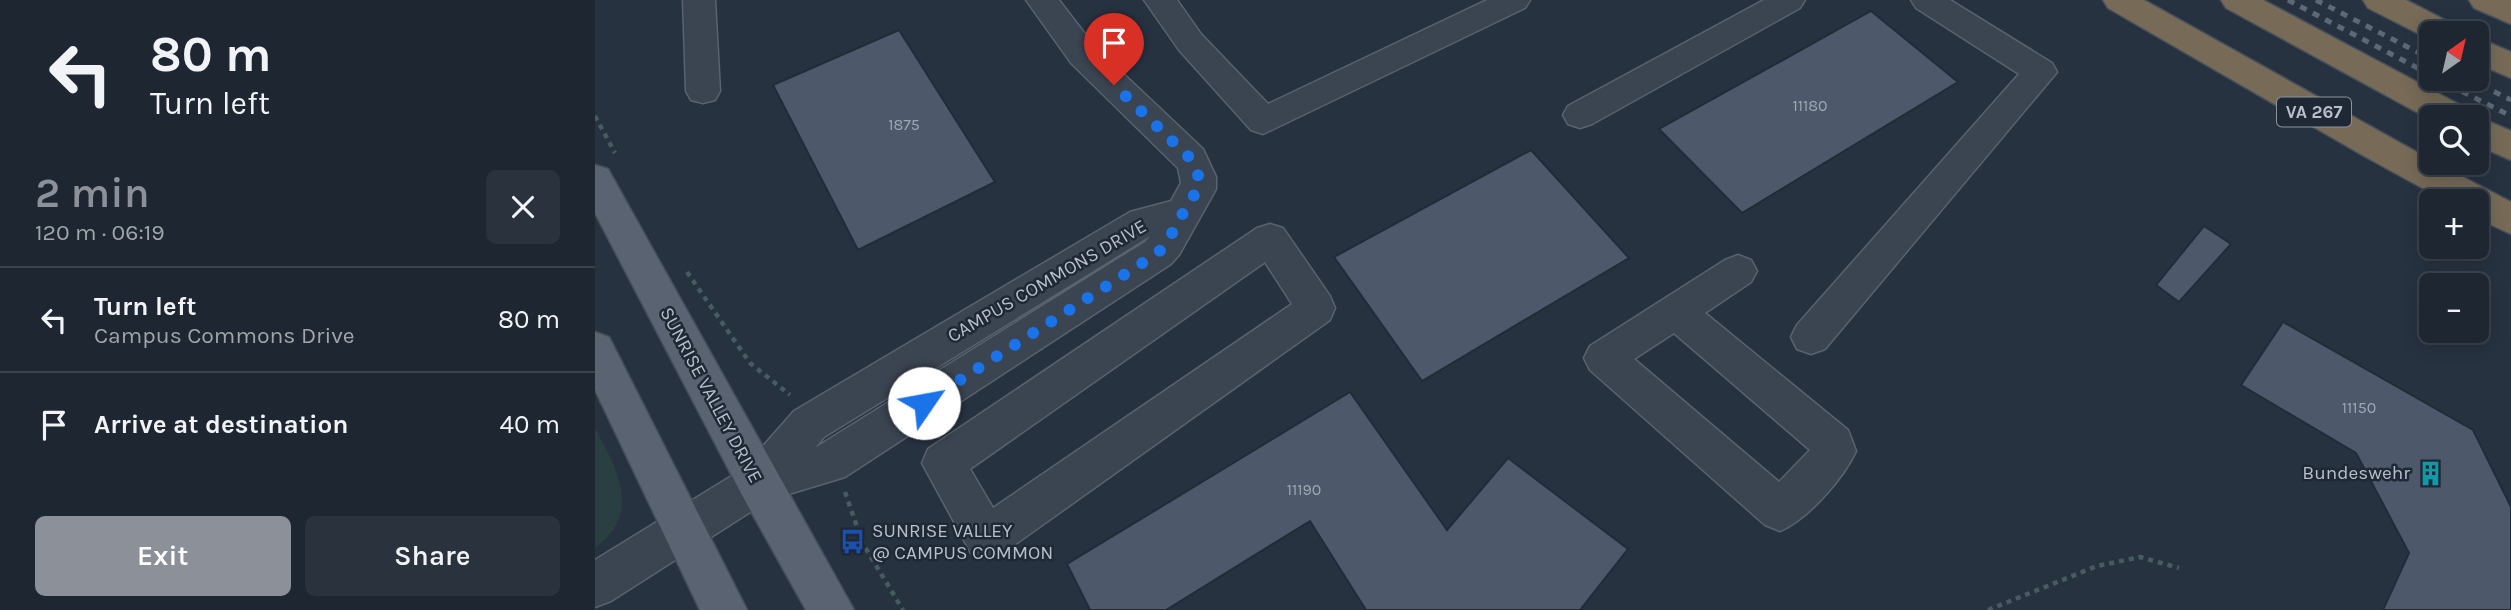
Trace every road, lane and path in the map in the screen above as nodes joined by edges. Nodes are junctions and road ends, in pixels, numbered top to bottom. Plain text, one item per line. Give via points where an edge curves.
1 (699, 0) edge
2 (1042, 0) edge
3 (1160, 0) edge
4 (1514, 0) edge
5 (1789, 0) edge
6 (1927, 0) edge
7 (2119, 0) edge
8 (2237, 0) edge
9 (2379, 0) edge
10 (2484, 0) edge
11 (2511, 13) edge
12 (2420, 21) edge
13 (2489, 55) edge
14 (2511, 66) edge
15 (702, 92) dead end
16 (2432, 105) edge
17 (1580, 115) dead end
18 (595, 116) edge
19 (2489, 136) edge
20 (2511, 147) edge
21 (607, 169) edge
22 (2511, 219) edge
23 (1270, 239) joint
24 (683, 266) dead end
25 (1738, 271) dead end
26 (1677, 312) junction
27 (1811, 337) dead end
28 (595, 349) edge
29 (796, 400) dead end
30 (758, 483) junction
31 (843, 488) dead end
32 (683, 530) junction
33 (2179, 569) dead end
34 (595, 585) edge
35 (724, 610) edge
36 (831, 610) edge
37 (903, 610) edge
38 (1988, 610) edge

1 - 15 street
2 - 30 street, CAMPUS COMMONS DRIVE via 1083,55 1191,159 1199,186 1192,202 1183,213 1143,222 810,424
3 - 4 street via 1190,42 1263,121
5 - 17 street
6 - 27 street via 2040,72
7 - 22 highway, VA 267
8 - 16 highway
9 - 12 highway
10 - 11 highway
13 - 14 highway
18 - 21 path
19 - 20 highway
21 - 30 main road, SUNRISE VALLEY DRIVE
23 - 23 street via 943,463 987,538 1316,308
24 - 29 path via 750,363
25 - 26 street
26 - 26 street via 1604,358 1780,510 1832,457 1833,444
28 - 32 main road
30 - 32 street, CAMPUS COMMONS DRIVE
30 - 36 main road, SUNRISE VALLEY DRIVE
31 - 37 path via 863,544
32 - 34 street, CAMPUS COMMONS DRIVE
32 - 35 main road
33 - 38 path via 2140,556 2097,566

